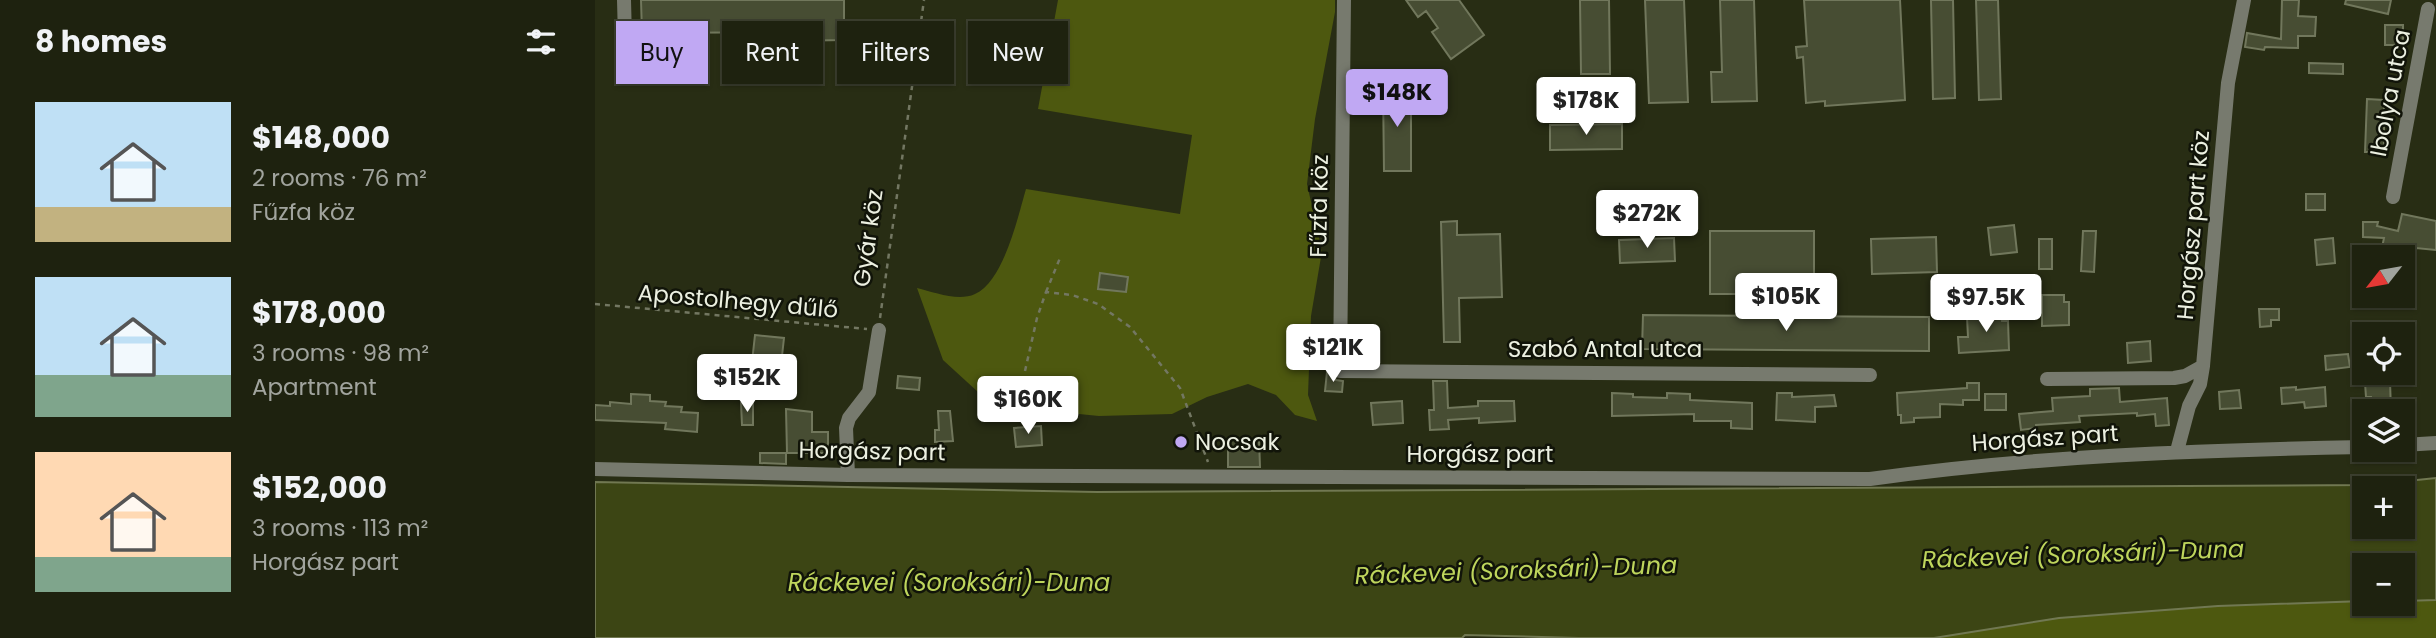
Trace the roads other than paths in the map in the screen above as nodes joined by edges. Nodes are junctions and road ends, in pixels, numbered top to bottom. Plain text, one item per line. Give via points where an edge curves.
1 (624, 0) edge
2 (1344, 0) edge
3 (2244, 0) edge
4 (2428, 6) edge
5 (625, 21) edge
6 (2393, 197) dead end
7 (879, 330) road end
8 (2203, 366) junction
9 (1340, 371) joint
10 (1870, 374) dead end
11 (2047, 379) dead end
12 (2436, 443) edge
13 (2415, 444) edge
14 (2352, 447) edge
15 (2177, 451) junction
16 (595, 469) edge
17 (848, 475) junction

1 - 5 street
2 - 9 street, Fűzfa köz
3 - 8 street, Horgász part köz via 2228,83
4 - 6 street, Ibolya utca
7 - 17 street via 869,392 846,428
8 - 11 street via 2173,378
8 - 15 street, Horgász part köz
9 - 10 street, Szabó Antal utca
12 - 13 street
14 - 15 street, Horgász part
15 - 17 street, Horgász part via 1870,479
16 - 17 street, Horgász part

